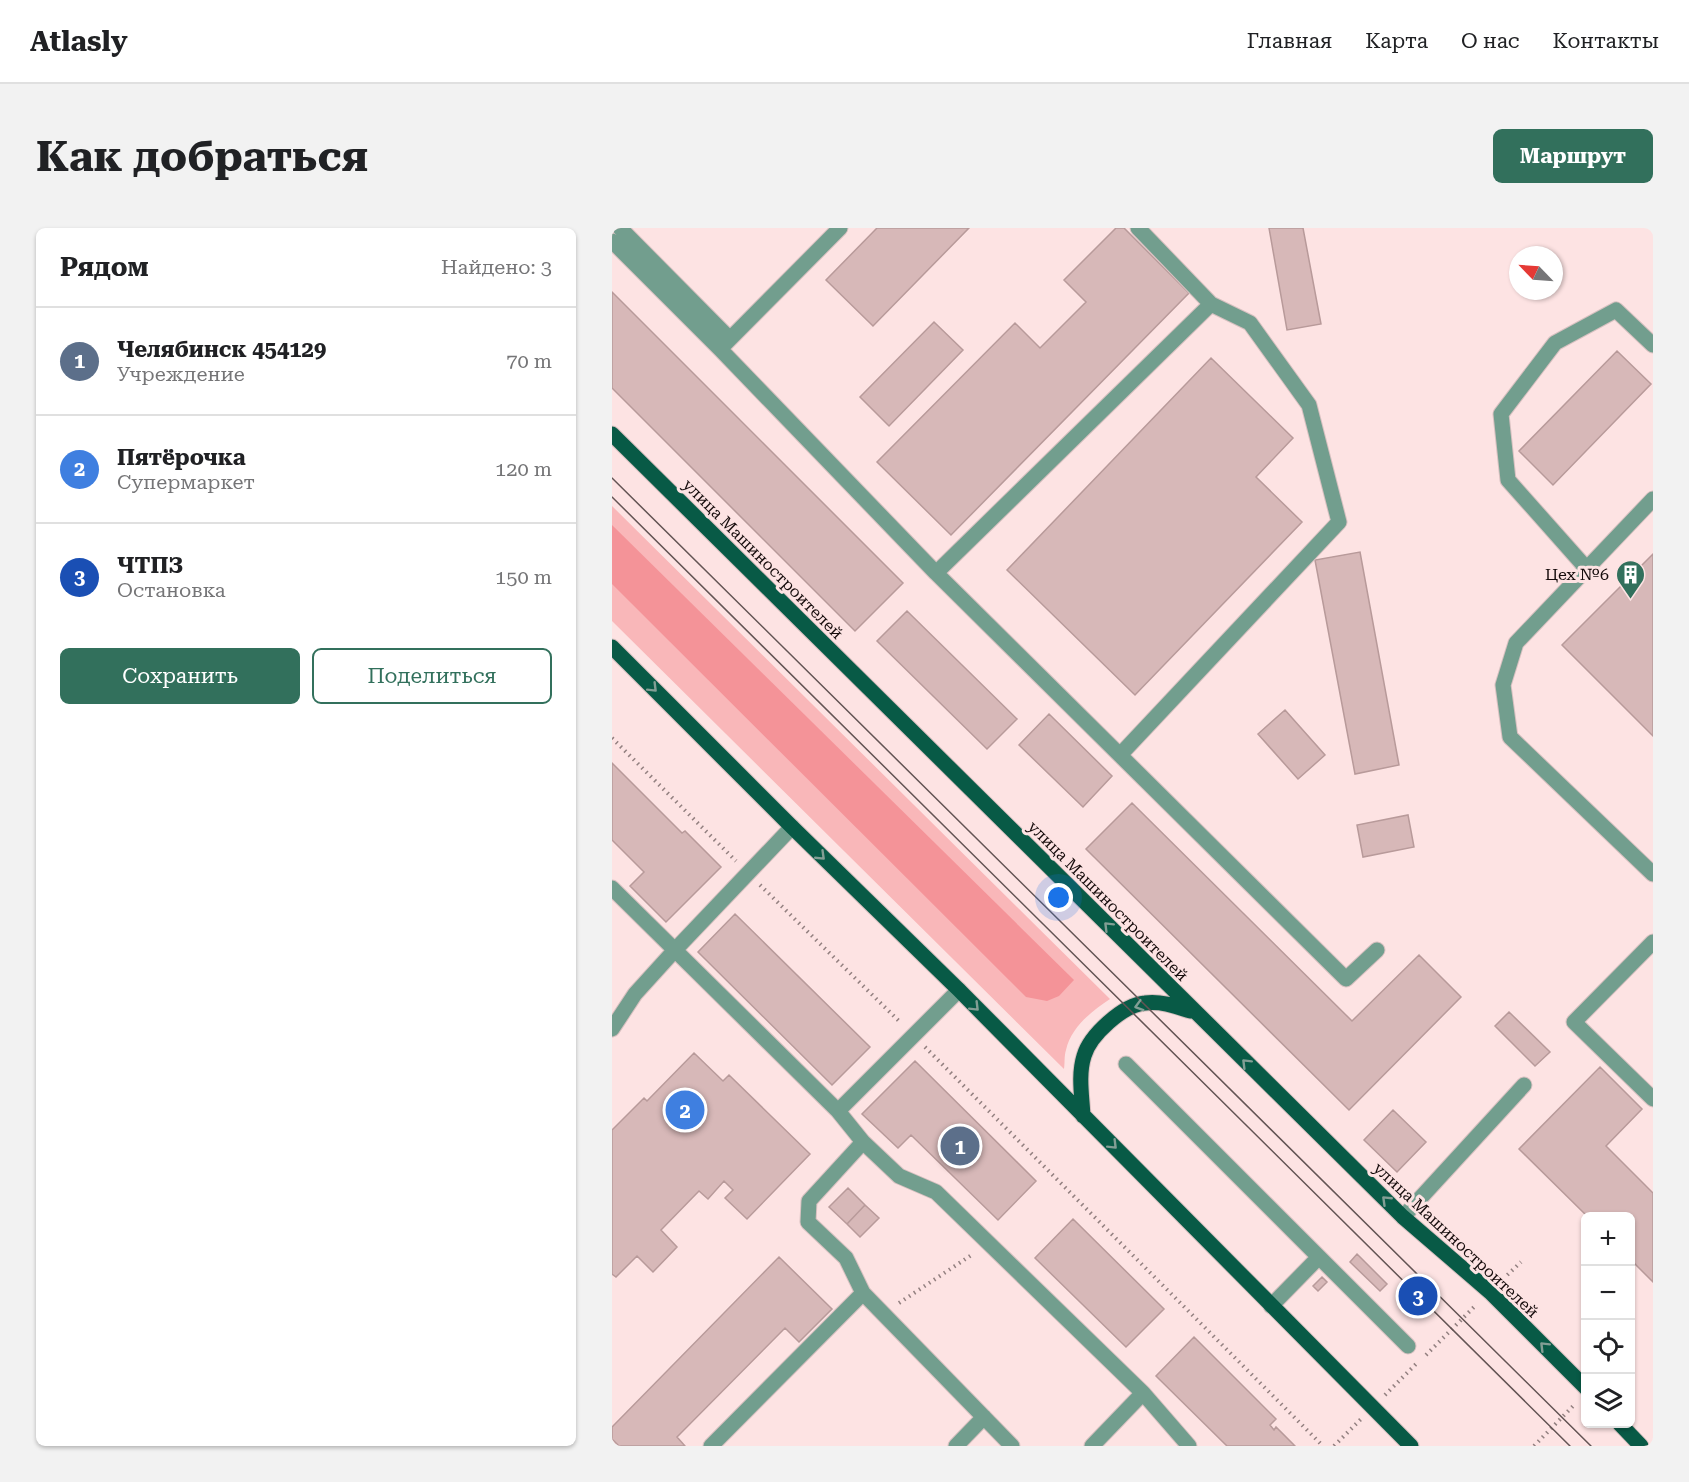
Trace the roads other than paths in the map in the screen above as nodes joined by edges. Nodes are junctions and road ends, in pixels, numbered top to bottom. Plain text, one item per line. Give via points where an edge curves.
1 (620, 228) edge
2 (840, 228) edge
3 (1138, 228) edge
4 (612, 241) edge
5 (1211, 304) junction
6 (725, 344) junction
7 (1653, 345) edge
8 (612, 434) edge
9 (1653, 499) edge
10 (1587, 568) junction
11 (936, 573) junction
12 (612, 647) edge
13 (1120, 755) junction
14 (792, 827) junction
15 (1653, 874) edge
16 (612, 888) edge
17 (1653, 942) edge
18 (1377, 950) dead end
19 (674, 951) junction
20 (959, 990) junction
21 (1196, 1013) junction
22 (612, 1029) edge
23 (1126, 1064) dead end
24 (1524, 1086) dead end
25 (1653, 1099) edge
26 (838, 1111) junction
27 (1083, 1116) junction
28 (863, 1142) junction
29 (1403, 1217) junction
30 (1319, 1257) junction
31 (863, 1293) junction
32 (1271, 1306) junction
33 (1408, 1346) dead end
34 (1581, 1383) edge
35 (1143, 1393) junction
36 (984, 1417) junction
37 (1624, 1428) edge
38 (711, 1446) edge
39 (956, 1446) edge
40 (1012, 1446) edge
41 (1092, 1446) edge
42 (1189, 1446) edge
43 (1411, 1446) edge
44 (1641, 1446) edge

1 - 6 lane
2 - 6 lane
3 - 5 lane
4 - 6 lane
5 - 11 lane
5 - 13 lane via 1250,323 1309,405 1339,522
6 - 11 lane
7 - 10 lane via 1616,310 1555,343 1501,414 1508,480
21 -> 8 main road, улица Машиностроителей
9 - 10 lane
10 - 15 lane via 1516,643 1503,685 1510,737
11 - 13 lane
12 -> 14 main road
13 - 18 lane via 1346,979
14 - 19 lane
14 -> 20 main road
16 - 19 lane
17 - 25 lane via 1574,1022
19 - 22 lane via 635,994
19 - 26 lane
20 - 26 lane
20 -> 27 main road
21 -> 27 main road via 1169,1004 1143,1003 1112,1020 1084,1055 1080,1079
29 -> 21 main road, улица Машиностроителей
23 - 30 lane
24 - 29 lane
26 - 28 lane
27 -> 32 main road
28 - 31 lane via 809,1201 808,1222 846,1258
28 - 35 lane via 899,1176 936,1192
34 -> 29 main road, улица Машиностроителей via 1490,1292
30 - 32 lane
30 - 33 lane
31 - 36 lane
31 - 38 lane
32 - 43 main road
35 - 41 lane
35 - 42 lane
36 - 39 lane
36 - 40 lane
37 - 44 main road

